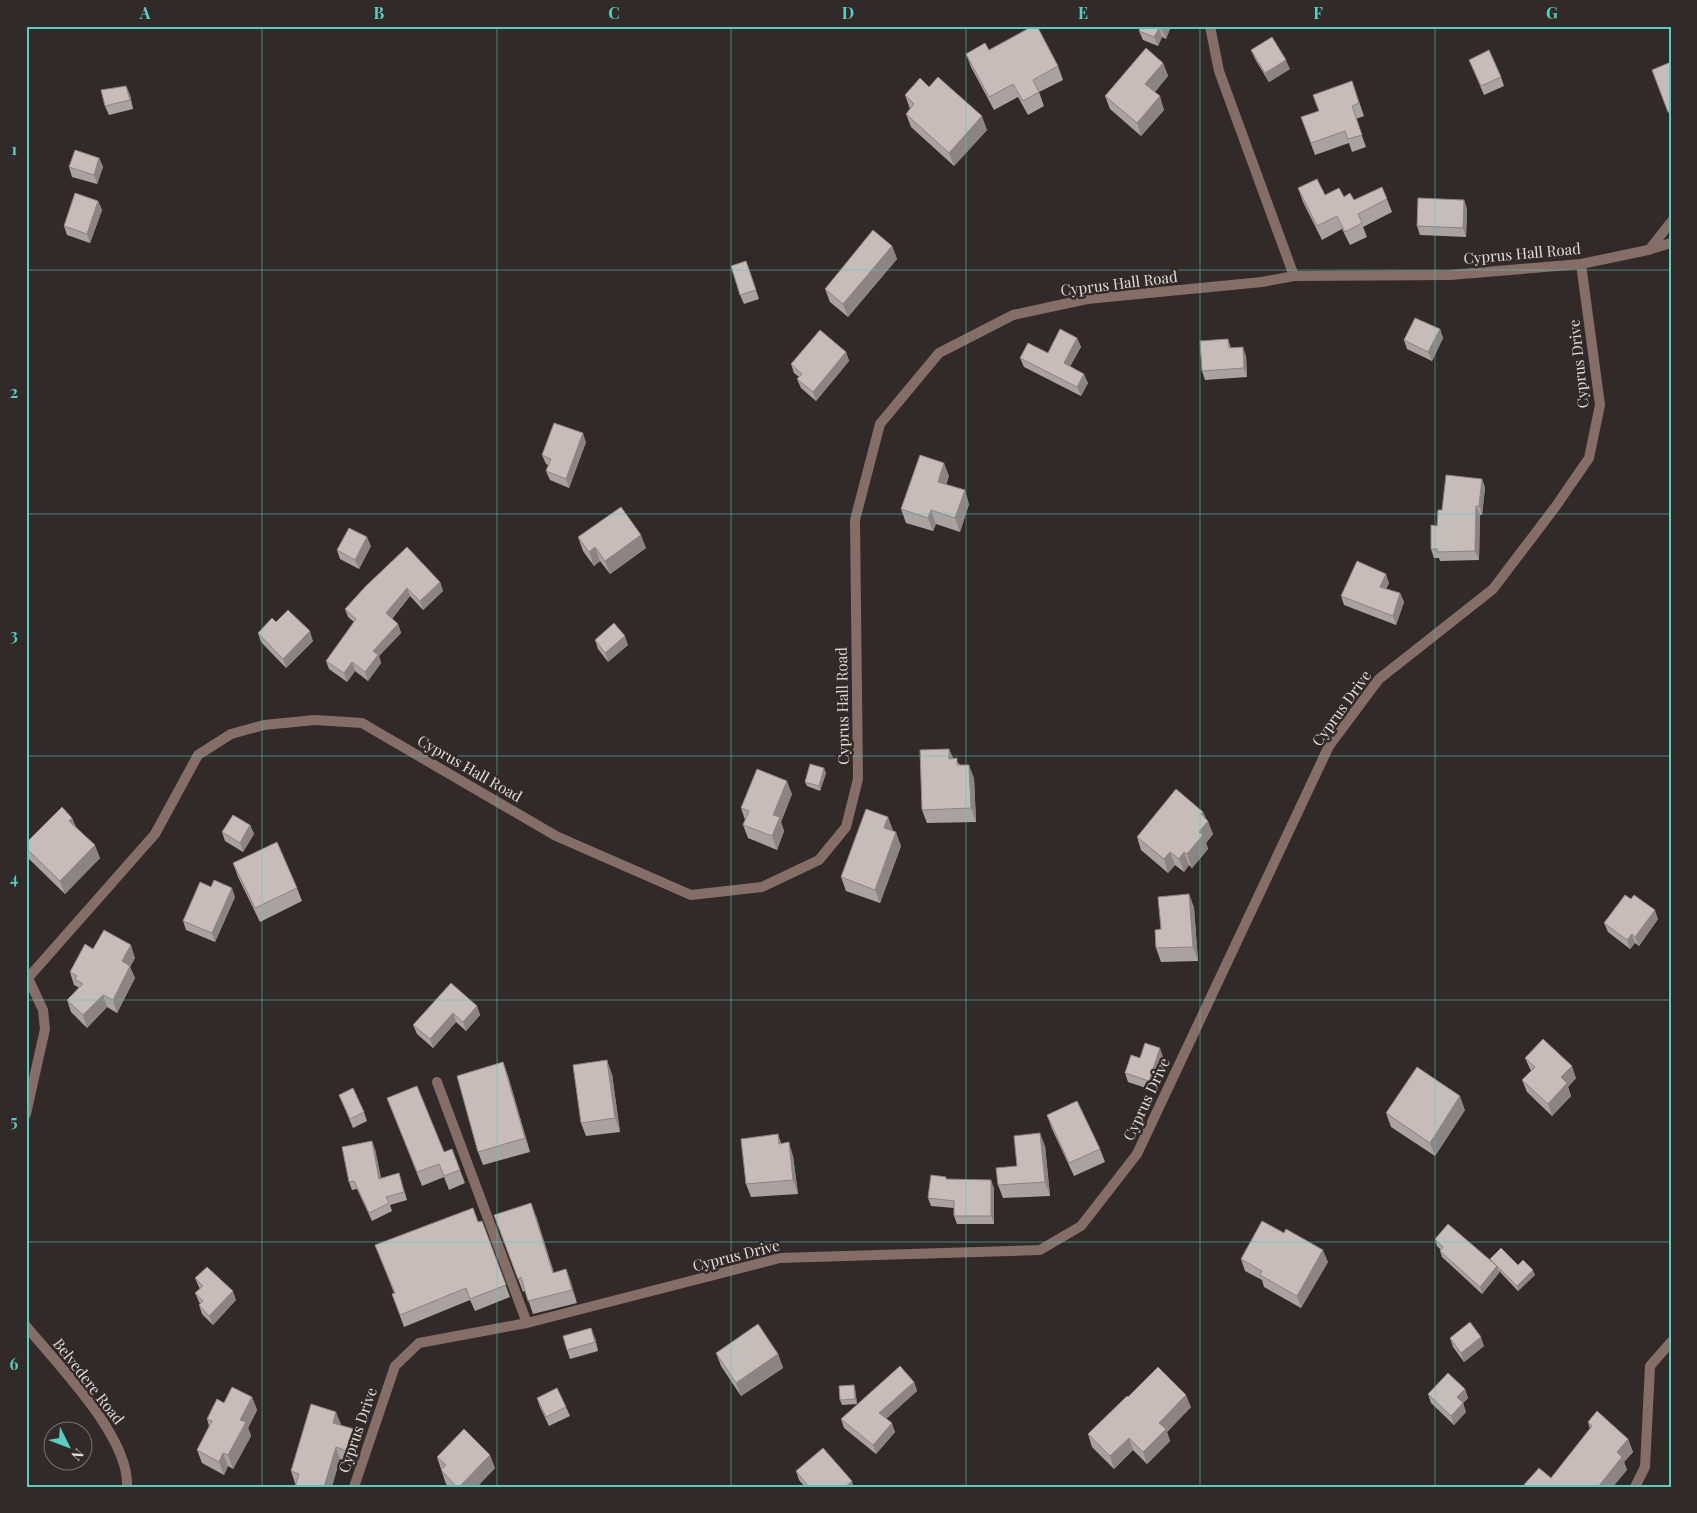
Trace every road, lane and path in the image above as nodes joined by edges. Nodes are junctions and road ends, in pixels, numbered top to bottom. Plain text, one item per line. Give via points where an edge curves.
1 (1210, 26) edge
2 (1671, 222) edge
3 (1671, 243) edge
4 (1648, 250) junction
5 (1581, 264) junction
6 (1294, 276) junction
7 (27, 979) edge
8 (436, 1082) dead end
9 (26, 1114) edge
10 (527, 1323) junction
11 (26, 1326) edge
12 (1671, 1342) edge
13 (127, 1487) edge
14 (354, 1487) edge
15 (1635, 1487) edge

1 - 6 street via 1219,71
2 - 4 street
3 - 4 street, Cyprus Hall Road
4 - 5 street, Cyprus Hall Road
5 - 6 street, Cyprus Hall Road via 1450,275
5 - 10 street, Cyprus Drive via 1600,405 1589,458 1492,589 1379,679 1330,746 1137,1154 1081,1226 1040,1250 780,1258
6 - 7 street, Cyprus Hall Road via 1087,299 1013,315 940,353 880,424 855,520 858,779 846,827 819,860 762,887 691,895 556,836 362,723 315,720 264,725 231,734 198,755 154,834
7 - 9 street via 43,1010 45,1030
8 - 10 street
10 - 14 street, Cyprus Drive via 419,1344 395,1366
11 - 13 street, Belvedere Road via 102,1419 118,1445 128,1476
12 - 15 street via 1650,1366 1645,1467

